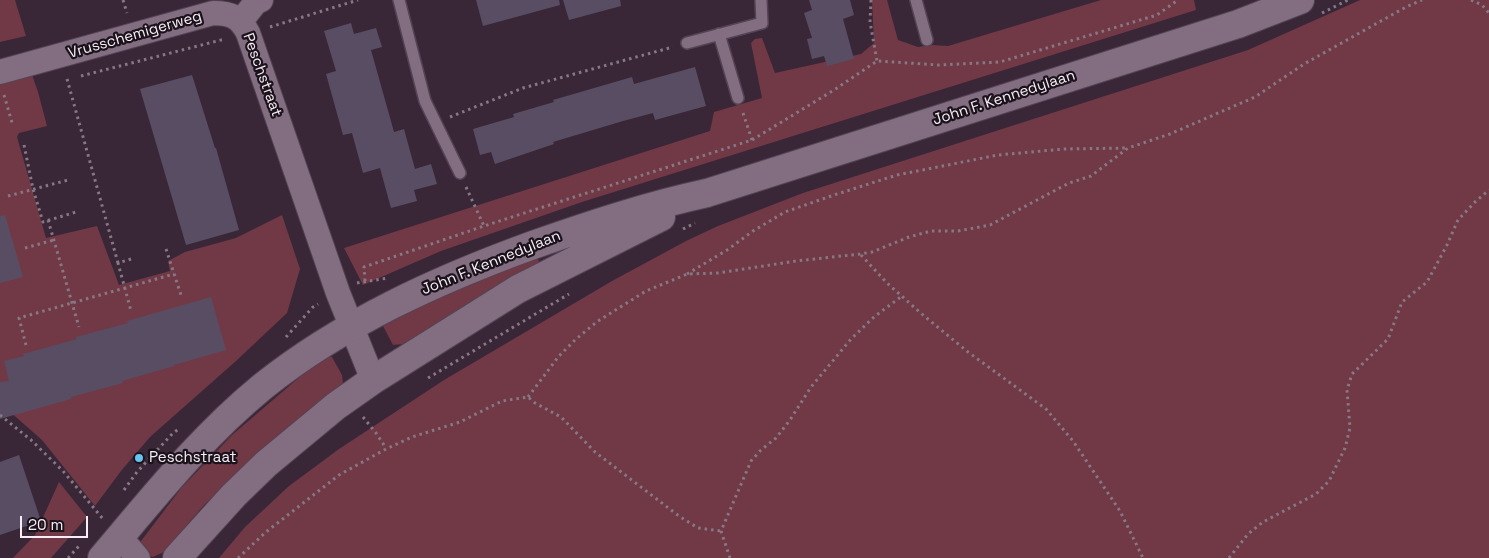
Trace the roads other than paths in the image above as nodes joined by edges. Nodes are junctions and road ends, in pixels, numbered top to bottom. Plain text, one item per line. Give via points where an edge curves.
1 (261, 0) edge
2 (399, 0) edge
3 (761, 0) edge
4 (916, 0) edge
5 (1307, 8) edge
6 (245, 27) junction
7 (719, 34) junction
8 (927, 40) dead end
9 (687, 43) road end
10 (1, 88) edge
11 (738, 98) road end
12 (460, 173) road end
13 (706, 193) junction
14 (352, 327) junction
15 (373, 380) junction
16 (111, 528) junction
17 (102, 558) edge
18 (138, 558) edge
19 (177, 558) edge

1 - 6 street via 256,2
2 - 12 lane via 425,101
3 - 7 lane via 762,23
4 - 8 lane
5 - 13 street, John F. Kennedylaan via 1229,27
6 - 10 street, Vrusschemigerweg via 235,16 213,13
6 - 14 street, Peschstraat
7 - 9 lane
7 - 11 lane
13 - 14 street, John F. Kennedylaan via 597,223 486,262 445,278
13 - 15 street, John F. Kennedylaan via 518,289
14 - 15 street, Peschstraat
14 - 16 street, John F. Kennedylaan via 264,386
15 - 19 street, John F. Kennedylaan via 266,464
16 - 17 street, John F. Kennedylaan
16 - 18 street

